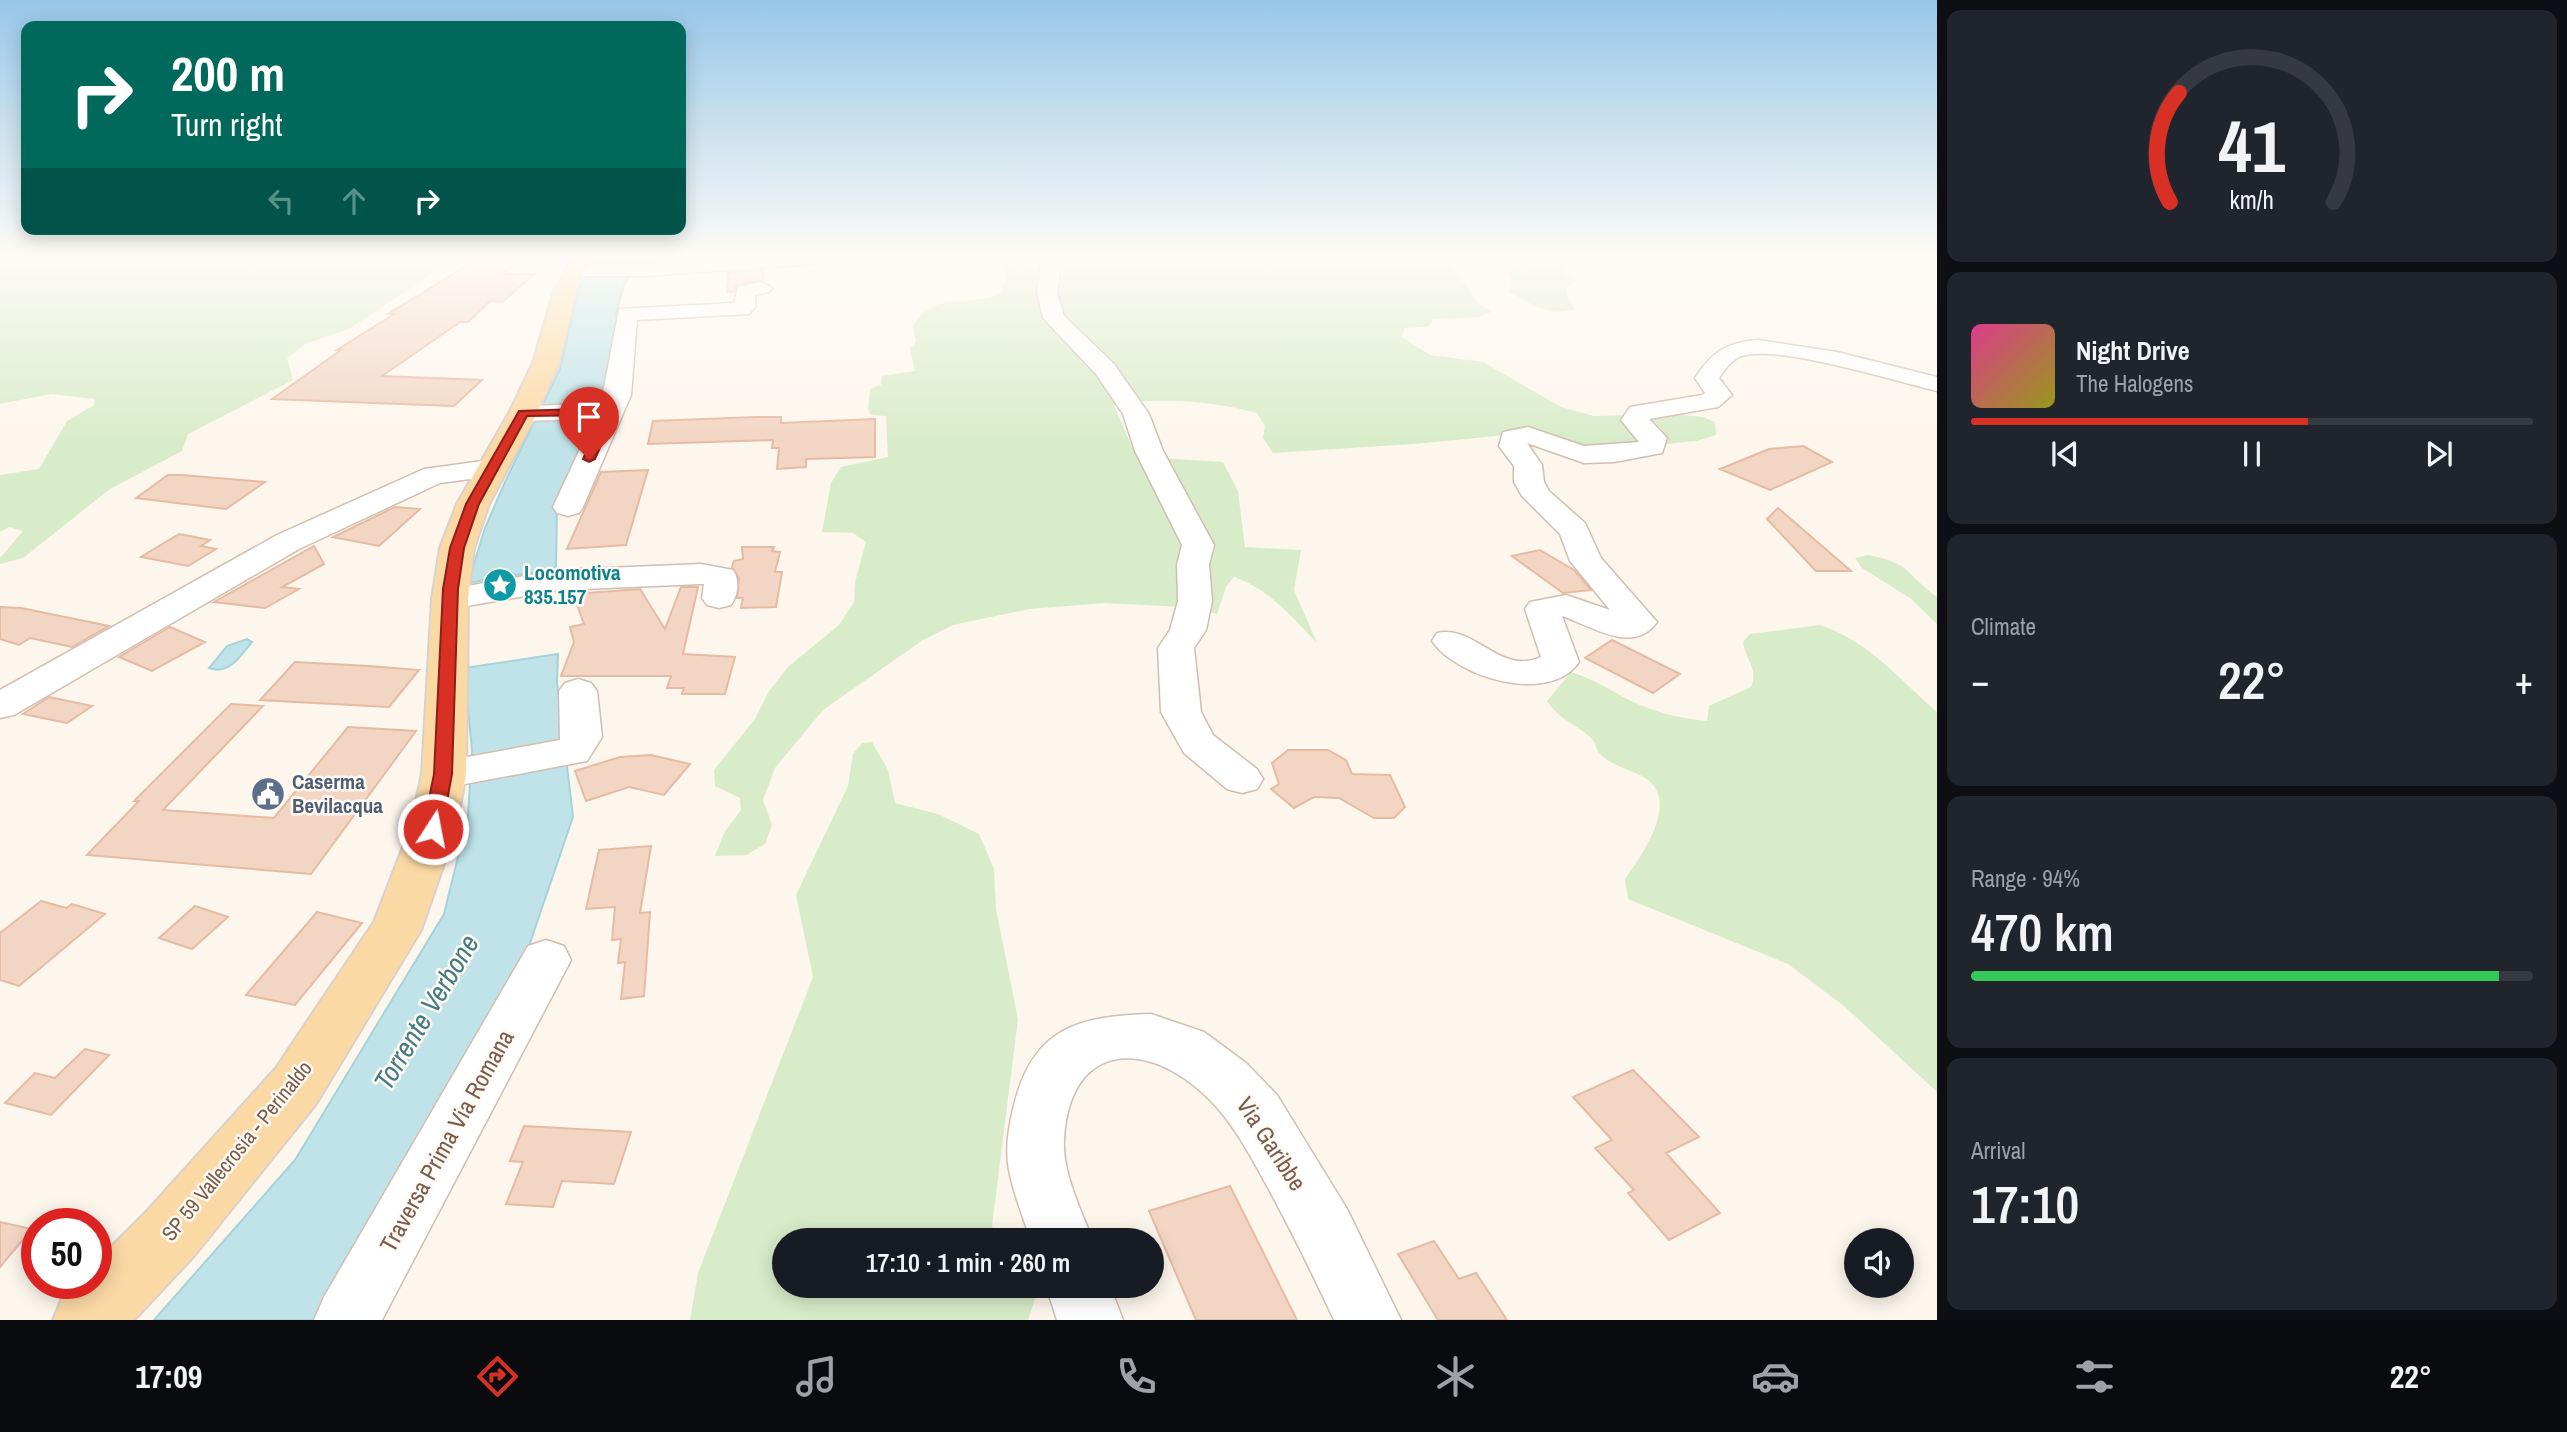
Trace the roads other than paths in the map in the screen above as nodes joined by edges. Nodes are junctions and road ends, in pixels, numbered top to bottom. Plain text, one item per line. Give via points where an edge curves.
1 (558, 319) edge
2 (627, 319) edge
3 (1055, 319) edge
4 (1931, 372) edge
5 (606, 411) junction
6 (528, 413) junction
7 (490, 469) junction
8 (568, 508) dead end
9 (719, 598) dead end
10 (450, 599) junction
11 (1450, 641) dead end
12 (0, 675) edge
13 (41, 682) junction
14 (579, 691) dead end
15 (0, 706) edge
16 (454, 773) junction
17 (1242, 779) dead end
18 (546, 960) dead end
19 (1057, 1228) edge
20 (1082, 1298) edge
21 (87, 1320) edge
22 (347, 1320) edge
23 (1090, 1320) edge
24 (1367, 1320) edge

1 - 6 main road, SP 59 Vallecrosia - Perinaldo
2 - 5 street via 622,377
3 - 17 street via 1105,369 1136,414 1149,451 1198,545 1193,565 1195,601 1188,630 1176,648 1181,712 1198,744
4 - 11 street via 1741,348 1719,359 1707,379 1719,395 1709,402 1639,413 1634,420 1653,438 1653,447 1580,454 1529,435 1513,438 1513,446 1528,465 1529,482 1537,496 1574,530 1586,561 1639,622 1625,628 1566,605 1542,608 1561,662 1545,671 1512,674 1478,662
5 - 6 street
5 - 8 street
6 - 7 main road, SP 59 Vallecrosia - Perinaldo
7 - 10 main road, SP 59 Vallecrosia - Perinaldo via 457,548
7 - 13 street via 434,475 396,490 288,542
9 - 10 street via 721,577 701,574 559,580
10 - 16 main road, SP 59 Vallecrosia - Perinaldo
12 - 13 street
13 - 15 street
14 - 16 street via 582,737 573,751
16 - 21 main road, SP 59 Vallecrosia - Perinaldo via 396,930 296,1086 170,1234
18 - 22 street, Traversa Prima Via Romana
19 - 24 street, Via Garibbe via 1040,1178 1035,1140 1048,1079 1071,1052 1107,1038 1151,1037 1185,1049 1227,1080 1257,1113 1325,1231
20 - 23 street

